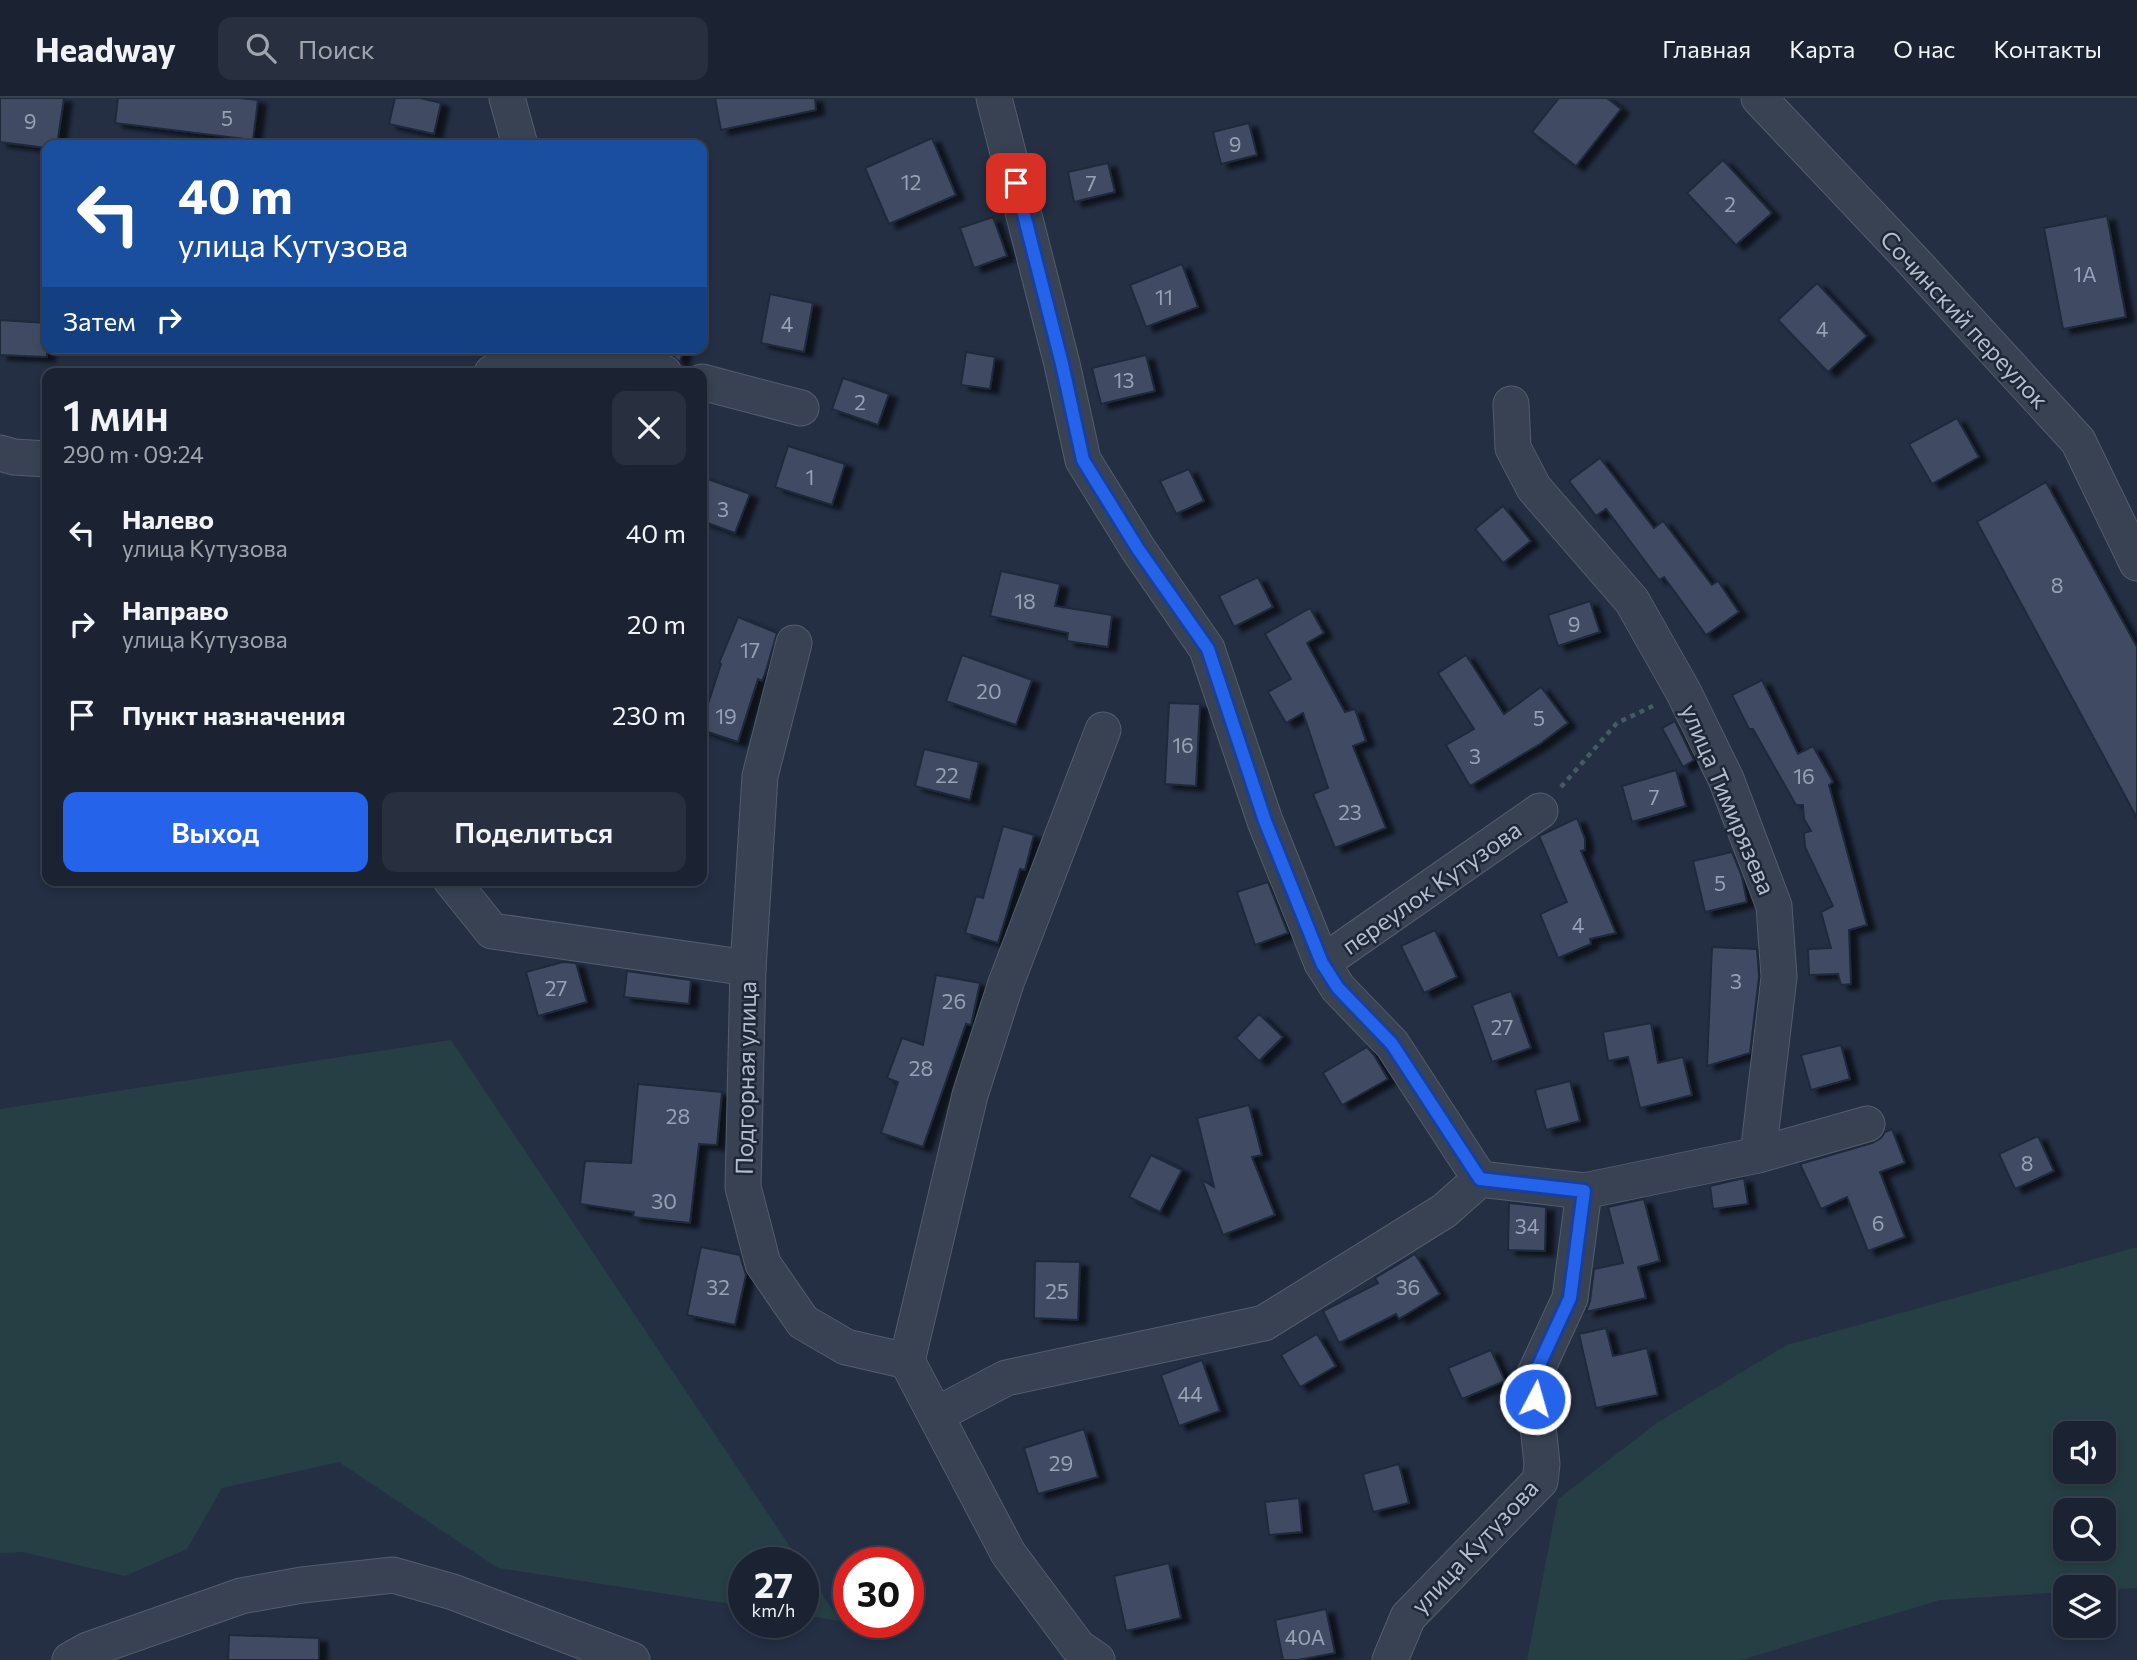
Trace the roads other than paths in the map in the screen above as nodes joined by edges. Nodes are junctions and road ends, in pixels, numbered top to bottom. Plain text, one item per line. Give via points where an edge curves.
1 (507, 98) edge
2 (994, 98) edge
3 (1759, 98) edge
4 (519, 140) edge
5 (503, 365) edge
6 (645, 368) edge
7 (707, 384) edge
8 (1511, 404) dead end
9 (802, 408) dead end
10 (0, 453) edge
11 (42, 459) edge
12 (2137, 563) edge
13 (794, 643) dead end
14 (1104, 730) dead end
15 (1540, 811) road end
16 (456, 886) edge
17 (1322, 963) junction
18 (748, 968) junction
19 (1867, 1124) dead end
20 (1758, 1155) junction
21 (1480, 1179) junction
22 (1584, 1191) junction
23 (907, 1361) junction
24 (936, 1415) junction
25 (70, 1660) edge
26 (632, 1660) edge
27 (1097, 1660) edge
28 (1390, 1660) edge

1 - 4 street
2 - 17 street via 1083,460 1208,649 1265,821
3 - 12 street, Сочинский переулок via 2078,441
5 - 6 street via 615,360
7 - 9 street
8 - 20 street, улица Тимирязева via 1513,448 1534,488 1632,601 1683,691 1726,779 1774,905 1779,978
10 - 11 street
13 - 18 street via 760,776
14 - 23 street via 1006,983 970,1095
15 - 17 street, переулок Кутузова
16 - 18 street, Подгорная улица via 492,931
17 - 21 street via 1338,988 1392,1044
18 - 23 street, Подгорная улица via 743,1188 763,1264 803,1322 846,1347
19 - 20 street
20 - 22 street
21 - 22 street
21 - 24 street via 1444,1212 1264,1323 1006,1378
22 - 28 street, улица Кутузова via 1570,1298 1533,1378 1540,1481 1408,1617
23 - 24 street
24 - 27 street via 1008,1553 1078,1647
25 - 26 street via 241,1597 393,1575 453,1592

